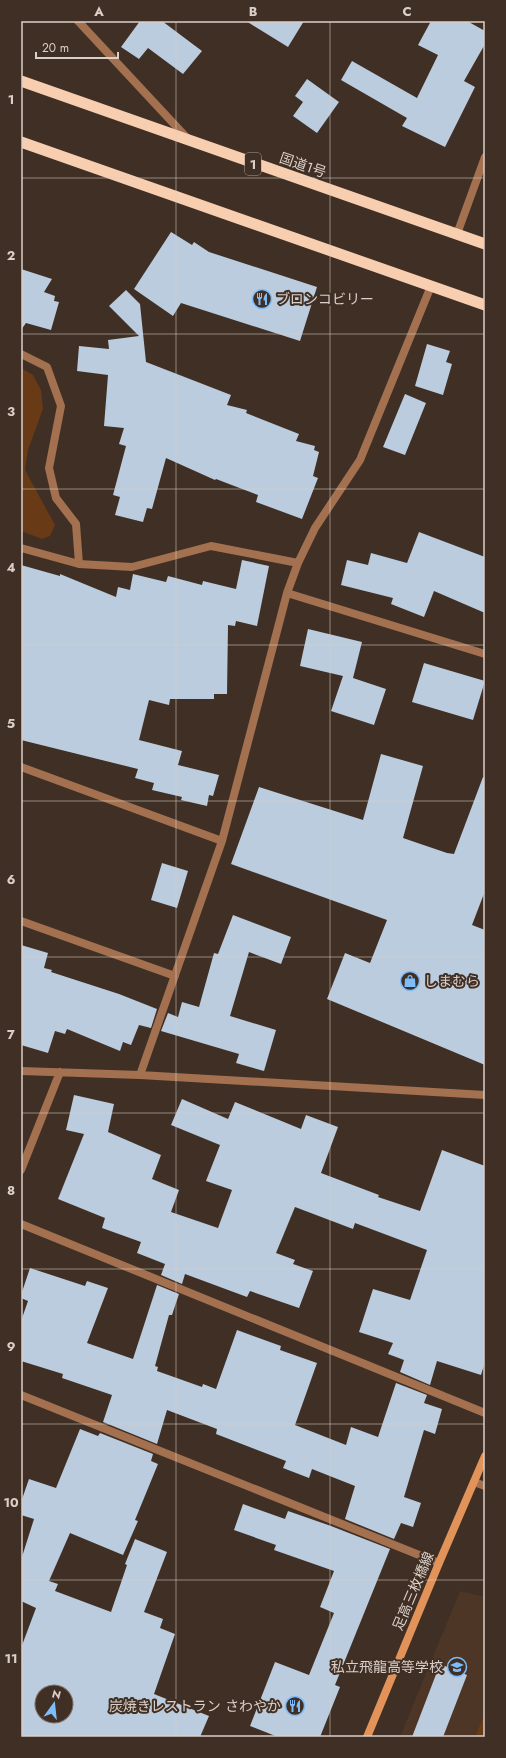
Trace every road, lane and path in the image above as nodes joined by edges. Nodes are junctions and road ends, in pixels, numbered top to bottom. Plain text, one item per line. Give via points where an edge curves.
1 (78, 21) edge
2 (21, 81) edge
3 (21, 142) edge
4 (190, 142) junction
5 (485, 157) edge
6 (457, 234) junction
7 (485, 244) edge
8 (431, 286) junction
9 (485, 305) edge
10 (21, 354) edge
11 (21, 548) edge
12 (298, 562) junction
13 (79, 564) junction
14 (287, 593) junction
15 (485, 654) edge
16 (21, 767) edge
17 (222, 841) junction
18 (21, 920) edge
19 (175, 976) junction
20 (21, 1071) edge
21 (60, 1072) junction
22 (140, 1075) junction
23 (485, 1095) edge
24 (21, 1170) edge
25 (21, 1224) edge
26 (21, 1395) edge
27 (485, 1413) edge
28 (485, 1456) edge
29 (474, 1482) junction
30 (485, 1486) edge
31 (438, 1563) junction
32 (367, 1737) edge

1 - 4 street
2 - 4 highway, 国道1号 / 1
3 - 8 highway
4 - 6 highway, 国道1号 / 1
5 - 6 street
6 - 7 highway, 国道1号 / 1
8 - 9 highway
8 - 12 street via 360,460 315,528
10 - 13 street via 47,367 61,406 49,468 56,498 76,524
11 - 13 street
12 - 13 street via 211,546 132,567
12 - 14 street
14 - 15 street
14 - 17 street
16 - 17 street
17 - 19 street
18 - 19 street
19 - 22 street
20 - 21 street
21 - 22 street
21 - 24 street
22 - 23 street
25 - 27 street
26 - 31 street
28 - 29 main road, 足高三枚橋線
29 - 30 street
29 - 31 main road, 足高三枚橋線
31 - 32 main road, 足高三枚橋線

